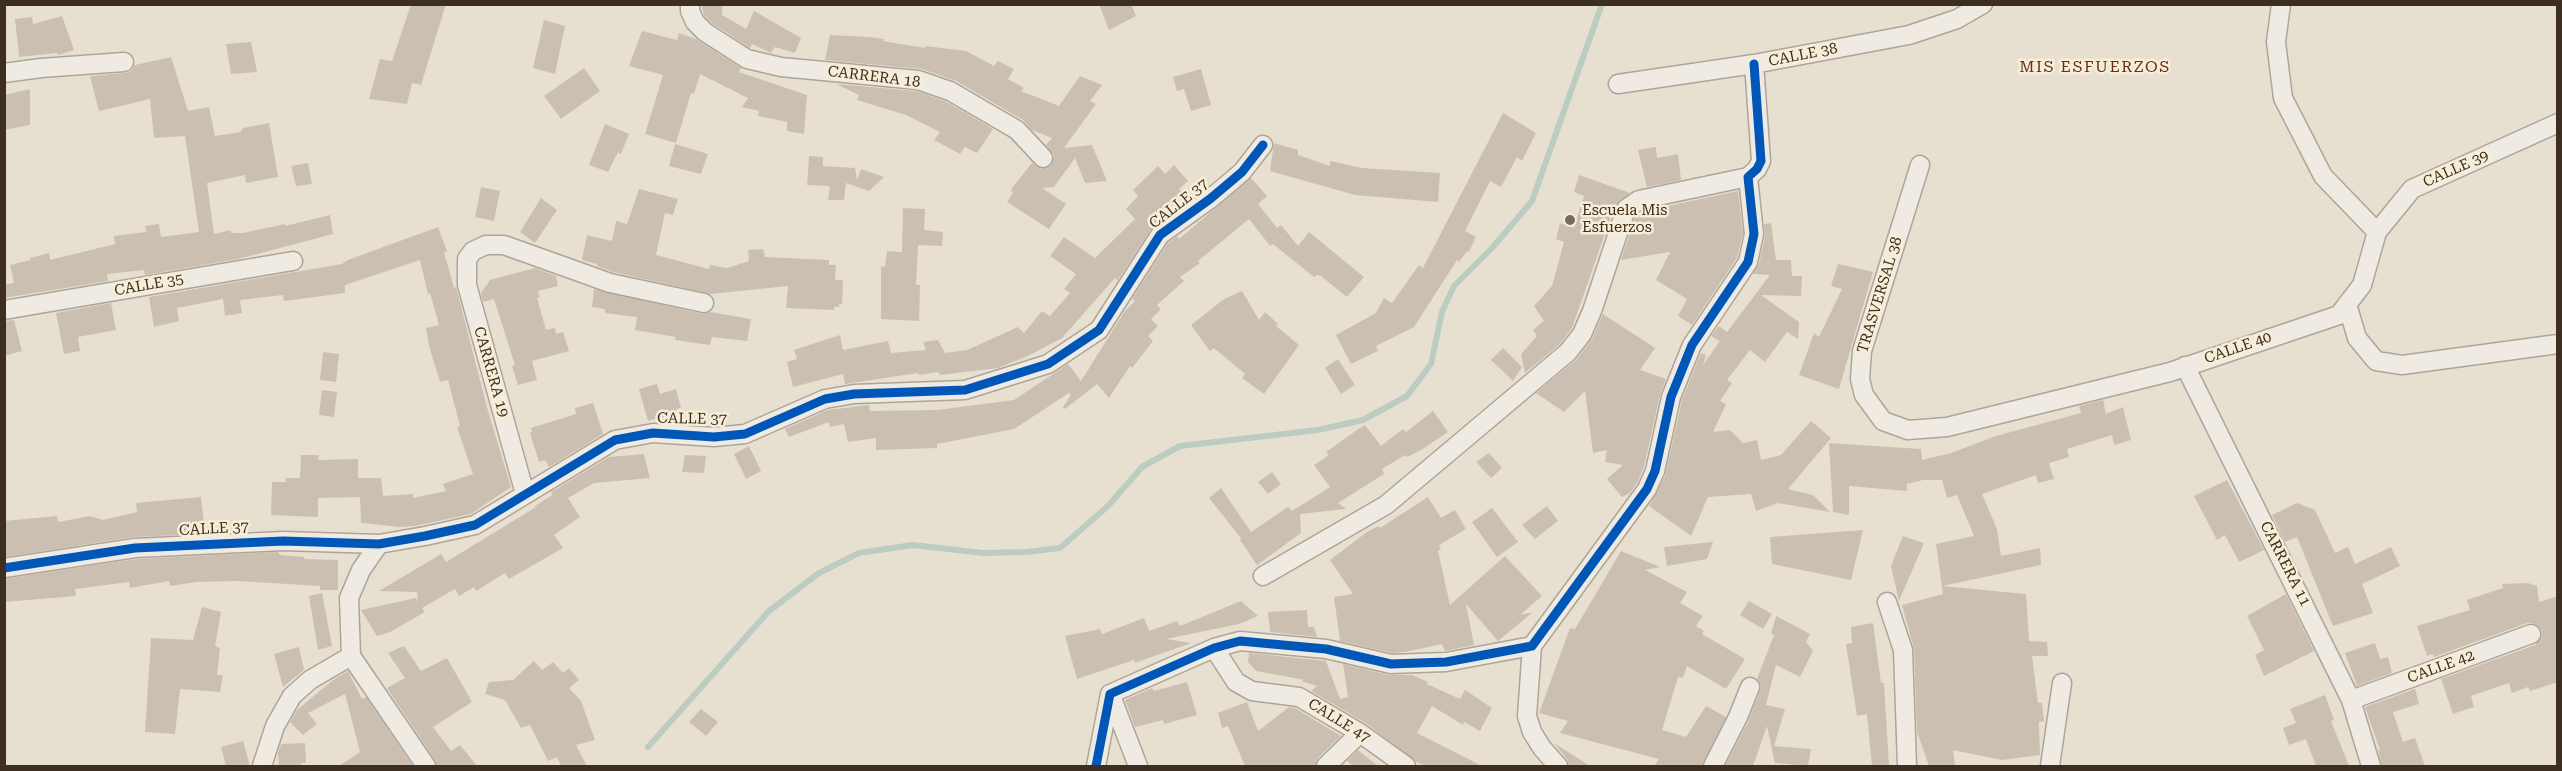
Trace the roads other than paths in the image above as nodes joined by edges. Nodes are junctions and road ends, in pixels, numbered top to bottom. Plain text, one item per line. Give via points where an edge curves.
1 (1983, 4) edge
2 (2281, 4) edge
3 (692, 13) edge
4 (124, 62) dead end
5 (1754, 64) junction
6 (4, 73) edge
7 (1618, 84) dead end
8 (2558, 123) edge
9 (1263, 145) dead end
10 (1043, 158) dead end
11 (1920, 165) dead end
12 (1748, 177) junction
13 (2377, 232) junction
14 (293, 261) dead end
15 (704, 303) dead end
16 (2347, 304) junction
17 (4, 309) edge
18 (2558, 344) edge
19 (2185, 366) junction
20 (1883, 421) joint
21 (525, 494) junction
22 (379, 544) junction
23 (4, 568) edge
24 (1263, 576) dead end
25 (1887, 602) dead end
26 (2531, 634) dead end
27 (1532, 646) junction
28 (1214, 648) junction
29 (351, 656) junction
30 (2062, 683) dead end
31 (1750, 687) dead end
32 (1110, 694) junction
33 (2351, 700) junction
34 (1359, 733) junction
35 (1395, 764) edge
36 (262, 766) edge
37 (426, 766) edge
38 (1096, 766) edge
39 (1138, 766) edge
40 (1326, 766) edge
41 (1558, 766) edge
42 (1713, 766) edge
43 (1907, 766) edge
44 (2050, 766) edge
45 (2371, 766) edge

1 - 5 street, CALLE 38 via 1957,19 1909,35
2 - 13 street via 2276,42 2283,98 2323,176
3 - 10 street, CARRERA 18 via 705,32 747,59 781,67 918,80 950,91 1017,130
4 - 6 street
5 - 7 street, CALLE 38
5 - 12 street via 1761,161
8 - 13 street, CALLE 39 via 2412,189
9 - 21 street, CALLE 37 via 1242,172 1210,200 1160,235 1098,330 1047,364 965,390 854,394 825,399 745,434 714,437 653,433 615,440
11 - 20 street, TRASVERSAL 38 via 1862,351 1860,379 1864,395
12 - 24 street via 1639,200 1626,209 1592,311 1568,352 1386,504
12 - 27 street via 1754,234 1748,262 1692,345 1671,397 1651,480
13 - 16 street, CALLE 39 via 2362,285
14 - 17 street, CALLE 35
15 - 21 street, CARRERA 19 via 610,283 504,245 486,245 473,251 467,259 466,285
16 - 18 street via 2357,338 2376,361 2402,365
16 - 19 street, CALLE 40 via 2339,315
19 - 20 street, CALLE 40 via 1947,427 1908,430
19 - 33 street, CARRERA 11
21 - 22 street, CALLE 37 via 475,525
22 - 23 street, CALLE 37 via 283,541 135,548
22 - 29 street via 361,570 349,598
25 - 43 street via 1903,650
26 - 33 street, CALLE 42
27 - 28 street via 1446,662 1391,664 1326,649 1240,641
27 - 41 street via 1527,716 1537,740
28 - 32 street
28 - 34 street, CALLE 47 via 1236,682 1252,691 1299,697
29 - 36 street via 310,680 292,696 275,726
29 - 37 street
30 - 44 street
31 - 42 street
32 - 38 street
32 - 39 street
33 - 45 street, CARRERA 11
34 - 35 street, CALLE 47
34 - 40 street

